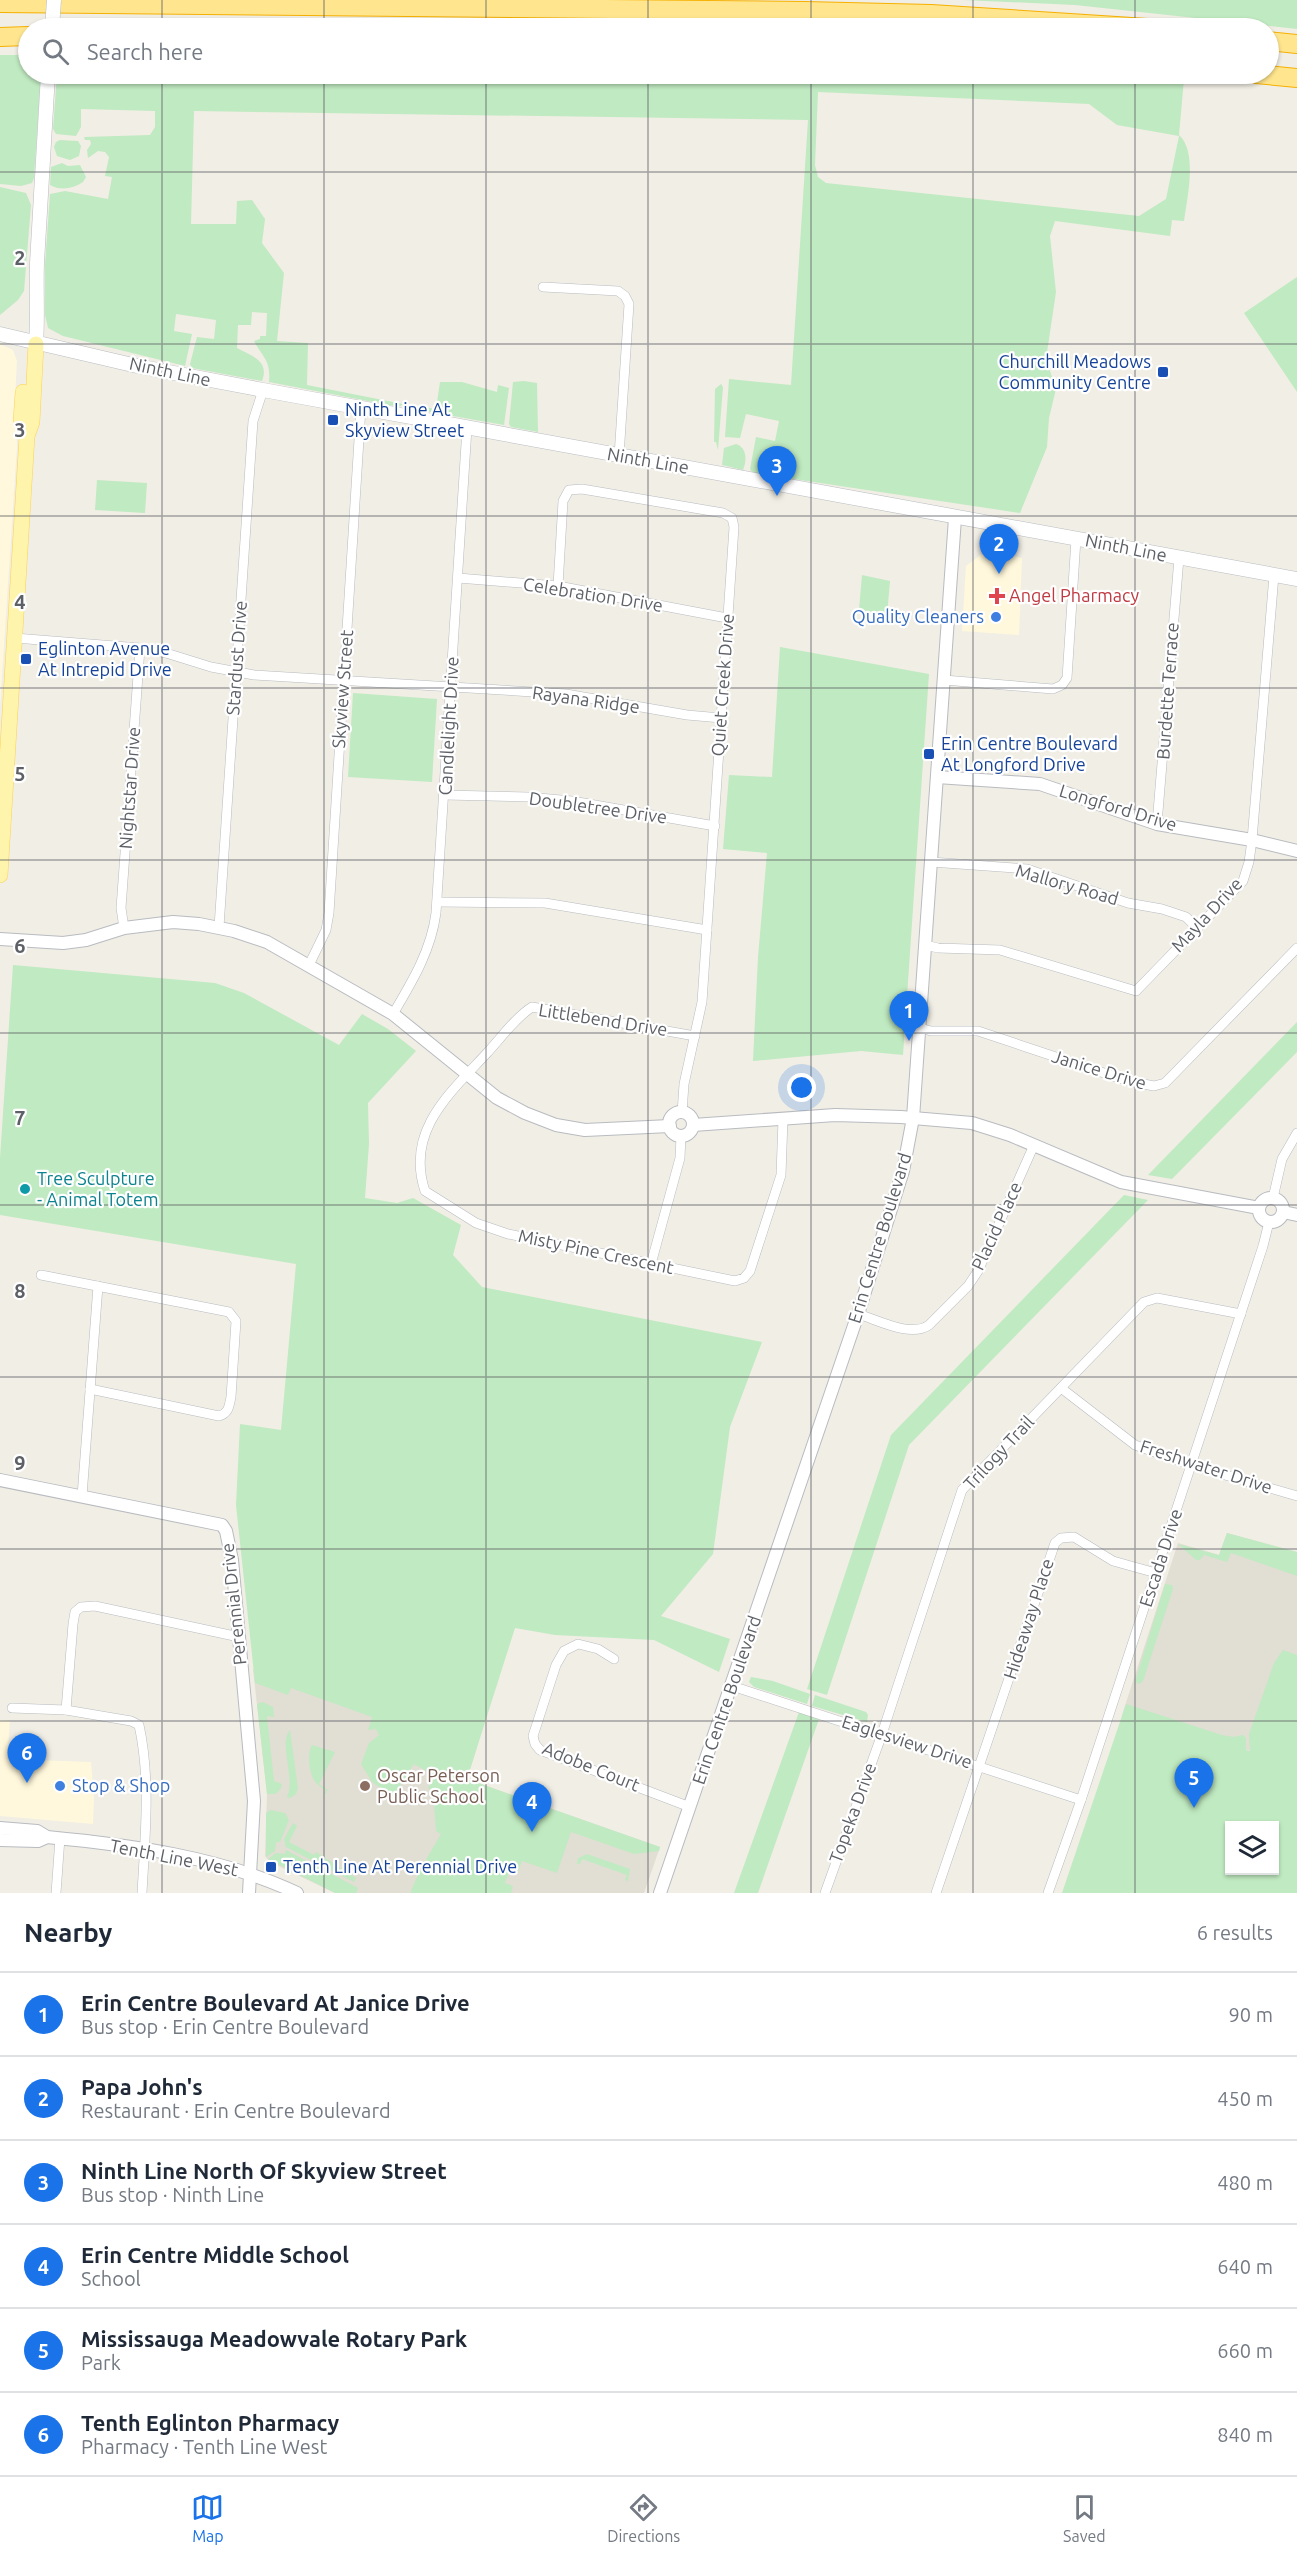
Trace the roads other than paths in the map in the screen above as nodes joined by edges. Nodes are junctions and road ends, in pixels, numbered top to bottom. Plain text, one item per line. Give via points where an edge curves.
1 (54, 0) edge
2 (202, 2) edge
3 (0, 3) edge
4 (53, 18) edge
5 (983, 18) edge
6 (18, 34) edge
7 (0, 35) edge
8 (1279, 42) edge
9 (1297, 44) edge
10 (1279, 76) edge
11 (1297, 78) edge
12 (47, 84) edge
13 (543, 286) dead end
14 (0, 334) edge
15 (31, 343) junction
16 (263, 390) junction
17 (361, 408) junction
18 (467, 428) junction
19 (619, 456) junction
20 (955, 518) junction
21 (1076, 539) junction
22 (1179, 558) junction
23 (1274, 575) junction
24 (458, 578) junction
25 (1297, 579) edge
26 (558, 586) junction
27 (727, 618) junction
28 (15, 638) junction
29 (140, 648) junction
30 (236, 672) junction
31 (944, 680) junction
32 (344, 681) junction
33 (451, 687) junction
34 (721, 718) junction
35 (937, 777) junction
36 (445, 795) junction
37 (1157, 824) junction
38 (715, 826) junction
39 (1252, 840) junction
40 (1297, 851) edge
41 (931, 862) junction
42 (0, 875) edge
43 (437, 902) junction
44 (219, 927) junction
45 (124, 928) junction
46 (1197, 928) junction
47 (707, 930) junction
48 (0, 939) edge
49 (925, 945) junction
50 (1297, 948) edge
51 (309, 965) junction
52 (393, 1014) junction
53 (920, 1028) junction
54 (695, 1036) junction
55 (468, 1074) junction
56 (682, 1113) junction
57 (913, 1118) junction
58 (783, 1119) junction
59 (693, 1125) junction
60 (670, 1126) junction
61 (1297, 1133) edge
62 (681, 1139) junction
63 (1034, 1145) junction
64 (1273, 1198) junction
65 (1259, 1208) junction
66 (1283, 1212) junction
67 (1297, 1215) edge
68 (1269, 1222) junction
69 (651, 1264) junction
70 (41, 1275) dead end
71 (98, 1286) junction
72 (858, 1314) junction
73 (1241, 1314) junction
74 (1061, 1388) junction
75 (90, 1389) junction
76 (1191, 1465) junction
77 (0, 1480) edge
78 (82, 1496) junction
79 (1297, 1496) edge
80 (1156, 1573) junction
81 (239, 1637) junction
82 (614, 1659) dead end
83 (732, 1686) junction
84 (12, 1708) dead end
85 (66, 1710) junction
86 (882, 1734) junction
87 (980, 1767) junction
88 (1081, 1800) junction
89 (690, 1807) junction
90 (0, 1828) edge
91 (47, 1837) junction
92 (60, 1838) junction
93 (0, 1840) edge
94 (145, 1850) junction
95 (250, 1873) junction
96 (56, 1893) edge
97 (142, 1893) edge
98 (249, 1893) edge
99 (297, 1893) edge
100 (660, 1893) edge
101 (825, 1893) edge
102 (936, 1893) edge
103 (1048, 1893) edge

1 - 4 main road, bridge
2 - 3 highway
2 - 5 highway via 840,12
6 - 7 highway
8 - 9 highway
10 - 11 highway
12 - 15 main road via 38,307
13 - 19 street via 618,291 629,304
14 - 15 main road, Ninth Line
15 - 16 main road, Ninth Line
15 - 28 main road via 32,422 27,436
16 - 17 main road, Ninth Line
16 - 30 street, Stardust Drive via 253,421
17 - 18 main road, Ninth Line
17 - 32 street, Skyview Street
18 - 19 main road, Ninth Line
18 - 24 street, Candlelight Drive
19 - 20 main road, Ninth Line
20 - 21 main road, Ninth Line
20 - 31 street, Erin Centre Boulevard
21 - 22 main road, Ninth Line
21 - 31 street via 1067,678 1062,685 1053,689
22 - 23 main road, Ninth Line
22 - 37 street, Burdette Terrace
23 - 25 main road, Ninth Line
23 - 39 street, Mayla Drive
24 - 26 street, Celebration Drive
24 - 33 street, Candlelight Drive
26 - 27 street, Celebration Drive
26 - 27 street, Quiet Creek Drive via 563,501 569,490 723,513 732,518 734,527
27 - 34 street, Quiet Creek Drive
28 - 29 street, Rayana Ridge
28 - 42 main road
29 - 30 street, Rayana Ridge
29 - 45 street, Nightstar Drive via 121,908
30 - 32 street, Rayana Ridge
30 - 44 street, Stardust Drive
31 - 35 street, Erin Centre Boulevard
32 - 33 street, Rayana Ridge
32 - 51 street, Skyview Street via 329,913 326,930
33 - 34 street, Rayana Ridge via 566,694
33 - 36 street, Candlelight Drive
34 - 38 street, Quiet Creek Drive
35 - 37 street, Longford Drive via 1040,784
35 - 41 street, Erin Centre Boulevard
36 - 38 street, Doubletree Drive via 572,801
36 - 43 street, Candlelight Drive
37 - 39 street, Longford Drive
38 - 47 street, Quiet Creek Drive
39 - 40 street, Longford Drive
39 - 46 street, Mayla Drive via 1243,880
41 - 46 street, Mallory Road via 1027,869 1128,903 1186,917
41 - 49 street, Erin Centre Boulevard
43 - 47 street via 545,903
43 - 52 street, Candlelight Drive via 424,957
44 - 45 street via 173,922
44 - 51 street via 267,942
45 - 48 street via 63,943
46 - 49 street, Mayla Drive via 1136,991 1000,950
47 - 54 street, Quiet Creek Drive via 702,1002
49 - 53 street, Erin Centre Boulevard
50 - 53 street, Janice Drive via 1165,1083 1154,1086 978,1032
51 - 52 street
52 - 55 street
53 - 57 street, Erin Centre Boulevard
54 - 55 street, Littlebend Drive via 532,1007
54 - 56 street, Quiet Creek Drive
55 - 60 street via 512,1107 556,1125 585,1130
55 - 69 street, Misty Pine Crescent via 441,1103 427,1126 421,1179 425,1191 476,1223 500,1232
56 - 59 street via 690,1116
56 - 60 street via 674,1116
57 - 58 street via 835,1115
57 - 63 street via 972,1123
57 - 72 street, Erin Centre Boulevard via 903,1171
58 - 59 street
58 - 69 street, Misty Pine Crescent via 781,1175 750,1271 744,1278 735,1281
59 - 62 street
60 - 62 street
61 - 64 street via 1282,1159
62 - 69 street via 680,1158
63 - 65 street via 1121,1182
63 - 72 street, Placid Place via 978,1271 929,1325 913,1330
64 - 65 street via 1264,1200
64 - 66 street via 1281,1203
65 - 68 street via 1263,1219
66 - 67 street
66 - 68 street via 1278,1220
68 - 73 street, Escada Drive
70 - 71 street
71 - 75 street
71 - 75 street via 229,1312 236,1321 229,1409 219,1416
72 - 83 street, Erin Centre Boulevard
73 - 74 street, Trilogy Trail via 1146,1300
73 - 76 street, Escada Drive
74 - 76 street, Freshwater Drive via 1136,1445
74 - 86 street, Trilogy Trail via 962,1490
75 - 78 street
76 - 79 street, Freshwater Drive
76 - 80 street, Escada Drive
77 - 78 street, Perennial Drive
78 - 81 street, Perennial Drive via 222,1526 232,1560
80 - 87 street, Hideaway Place via 1113,1561 1074,1537 1060,1538 1055,1543
80 - 88 street, Escada Drive
81 - 85 street via 81,1606 73,1623
81 - 95 street, Perennial Drive via 254,1801
82 - 89 street, Adobe Court via 598,1649 578,1644 564,1652 556,1665 533,1736 535,1744 540,1750
83 - 86 street, Eaglesview Drive
83 - 89 street, Erin Centre Boulevard
84 - 85 street
85 - 94 street via 139,1725 146,1805
86 - 87 street, Eaglesview Drive
86 - 101 street, Topeka Drive
87 - 88 street, Eaglesview Drive
87 - 102 street
88 - 103 street, Escada Drive
89 - 100 street, Erin Centre Boulevard
90 - 91 street, Tenth Line West via 37,1831
91 - 92 street, Tenth Line West
91 - 93 street, Tenth Line West via 38,1841
92 - 94 street, Tenth Line West
92 - 96 street
94 - 95 street, Tenth Line West
94 - 97 street
95 - 98 street, Perennial Drive
95 - 99 street, Tenth Line West

